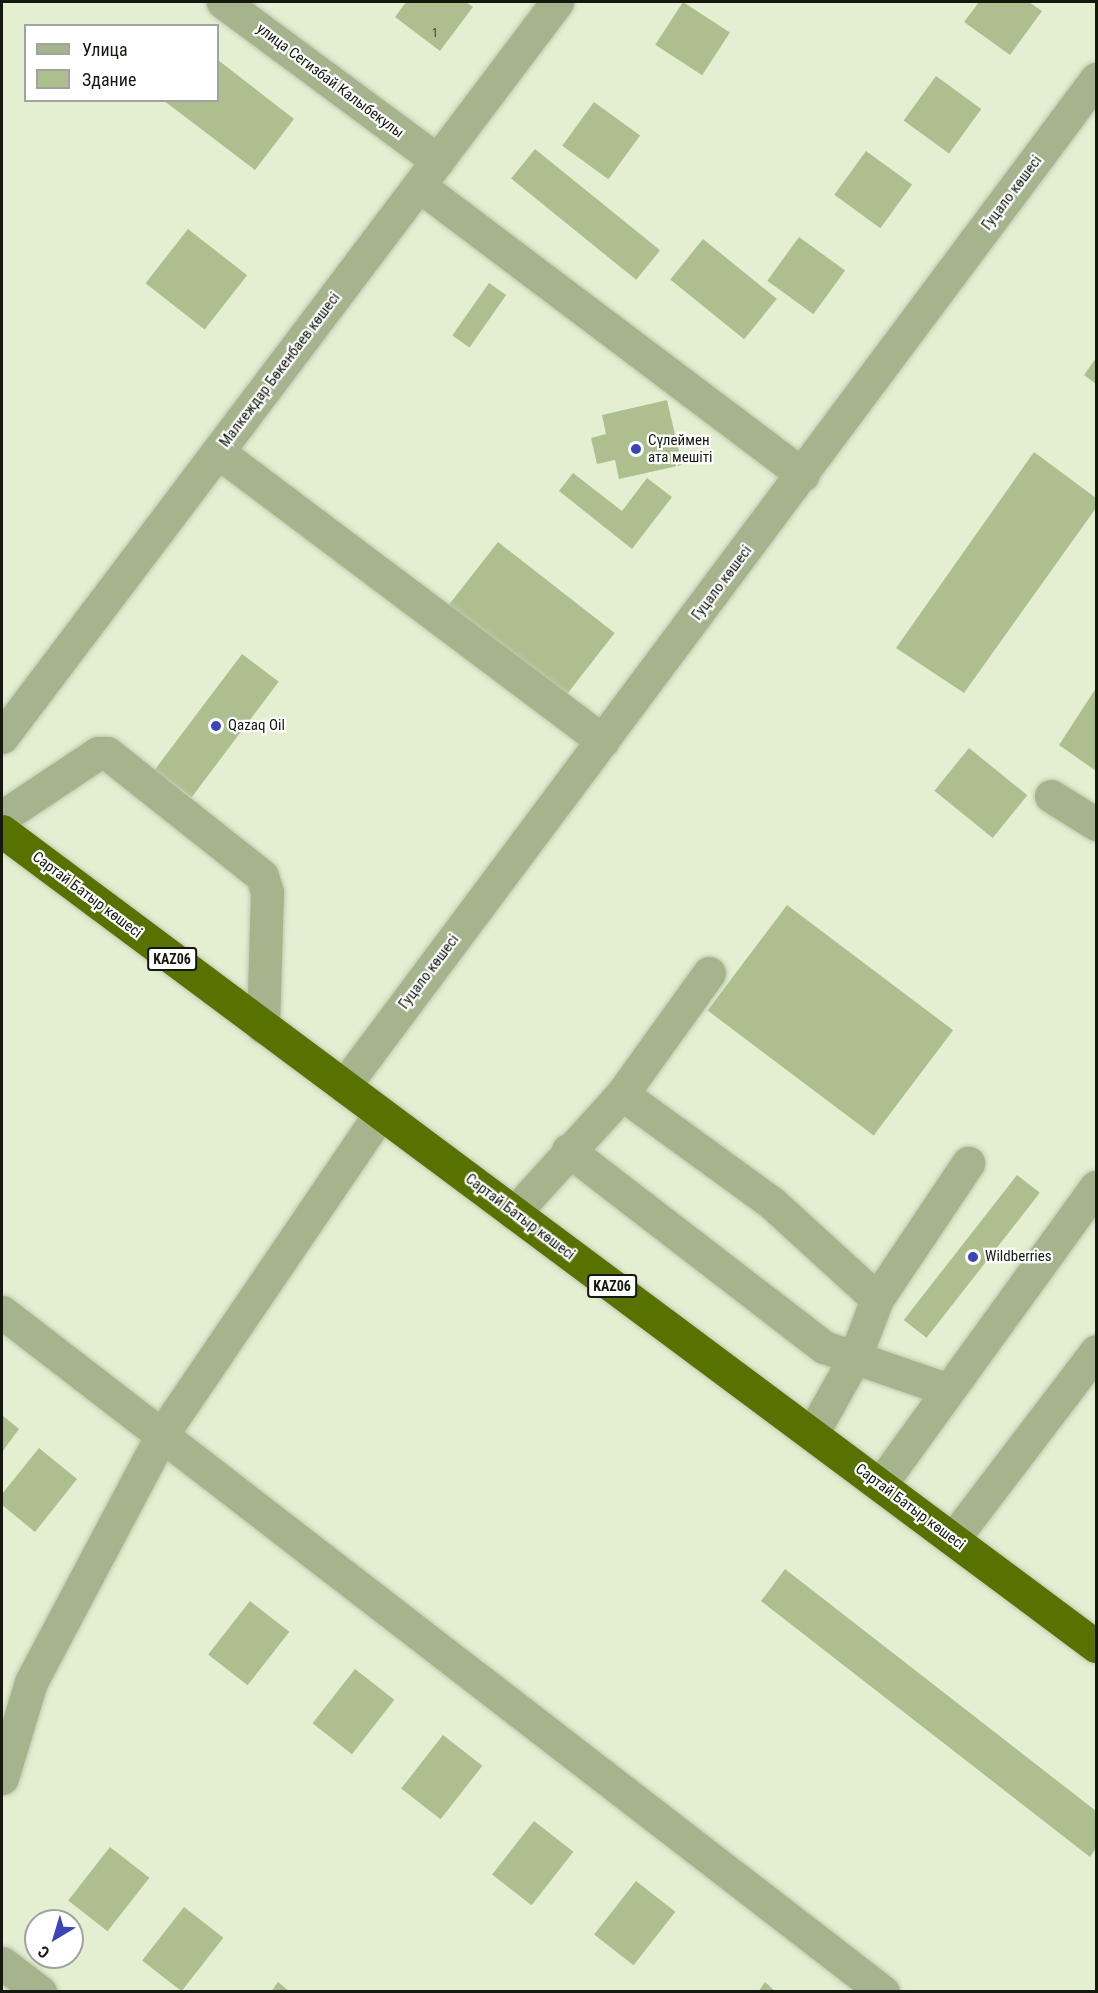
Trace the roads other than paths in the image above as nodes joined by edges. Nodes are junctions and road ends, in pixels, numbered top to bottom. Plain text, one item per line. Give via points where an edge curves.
1 (223, 2) edge
2 (557, 2) edge
3 (1096, 79) edge
4 (429, 174) junction
5 (218, 452) junction
6 (803, 475) junction
7 (2, 737) edge
8 (603, 741) junction
9 (1051, 796) dead end
10 (2, 818) edge
11 (1096, 824) edge
12 (2, 831) edge
13 (709, 973) dead end
14 (263, 1027) junction
15 (344, 1086) junction
16 (622, 1094) junction
17 (380, 1114) junction
18 (568, 1150) junction
19 (968, 1162) dead end
20 (1096, 1187) edge
21 (514, 1213) junction
22 (878, 1299) junction
23 (2, 1312) edge
24 (1096, 1351) edge
25 (855, 1357) junction
26 (946, 1389) junction
27 (163, 1433) junction
28 (812, 1434) junction
29 (880, 1485) junction
30 (953, 1539) junction
31 (1096, 1646) edge
32 (2, 1778) edge
33 (2, 1963) edge
34 (40, 1992) edge
35 (883, 1992) edge

1 - 4 street, улица Сегизбай Калыбекулы
2 - 4 street, Малкеждар Бөкенбаев көшесі
3 - 6 street, Гуцало көшесі
4 - 5 street, Малкеждар Бөкенбаев көшесі
4 - 6 street, улица Сегизбай Калыбекулы
5 - 7 street, Малкеждар Бөкенбаев көшесі
5 - 8 street
6 - 8 street, Гуцало көшесі
8 - 15 street, Гуцало көшесі
9 - 11 street
10 - 14 street via 98,753 107,753 253,869 267,892
12 - 14 highway, Сартай Батыр көшесі / KАZ06
13 - 16 street
14 - 15 highway, Сартай Батыр көшесі / KАZ06
15 - 17 highway, Сартай Батыр көшесі / KАZ06
16 - 18 street
16 - 22 street via 772,1203
17 - 21 highway, Сартай Батыр көшесі / KАZ06
17 - 27 street
18 - 21 street
18 - 25 street via 797,1329
19 - 22 street
20 - 26 street
21 - 28 highway, Сартай Батыр көшесі / KАZ06
22 - 25 street
23 - 27 street
24 - 30 street
25 - 26 street
25 - 28 street
26 - 29 street
27 - 32 street via 31,1682
27 - 35 street
28 - 29 highway, Сартай Батыр көшесі / KАZ06
29 - 30 highway, Сартай Батыр көшесі / KАZ06
30 - 31 highway, Сартай Батыр көшесі / KАZ06
33 - 34 street

